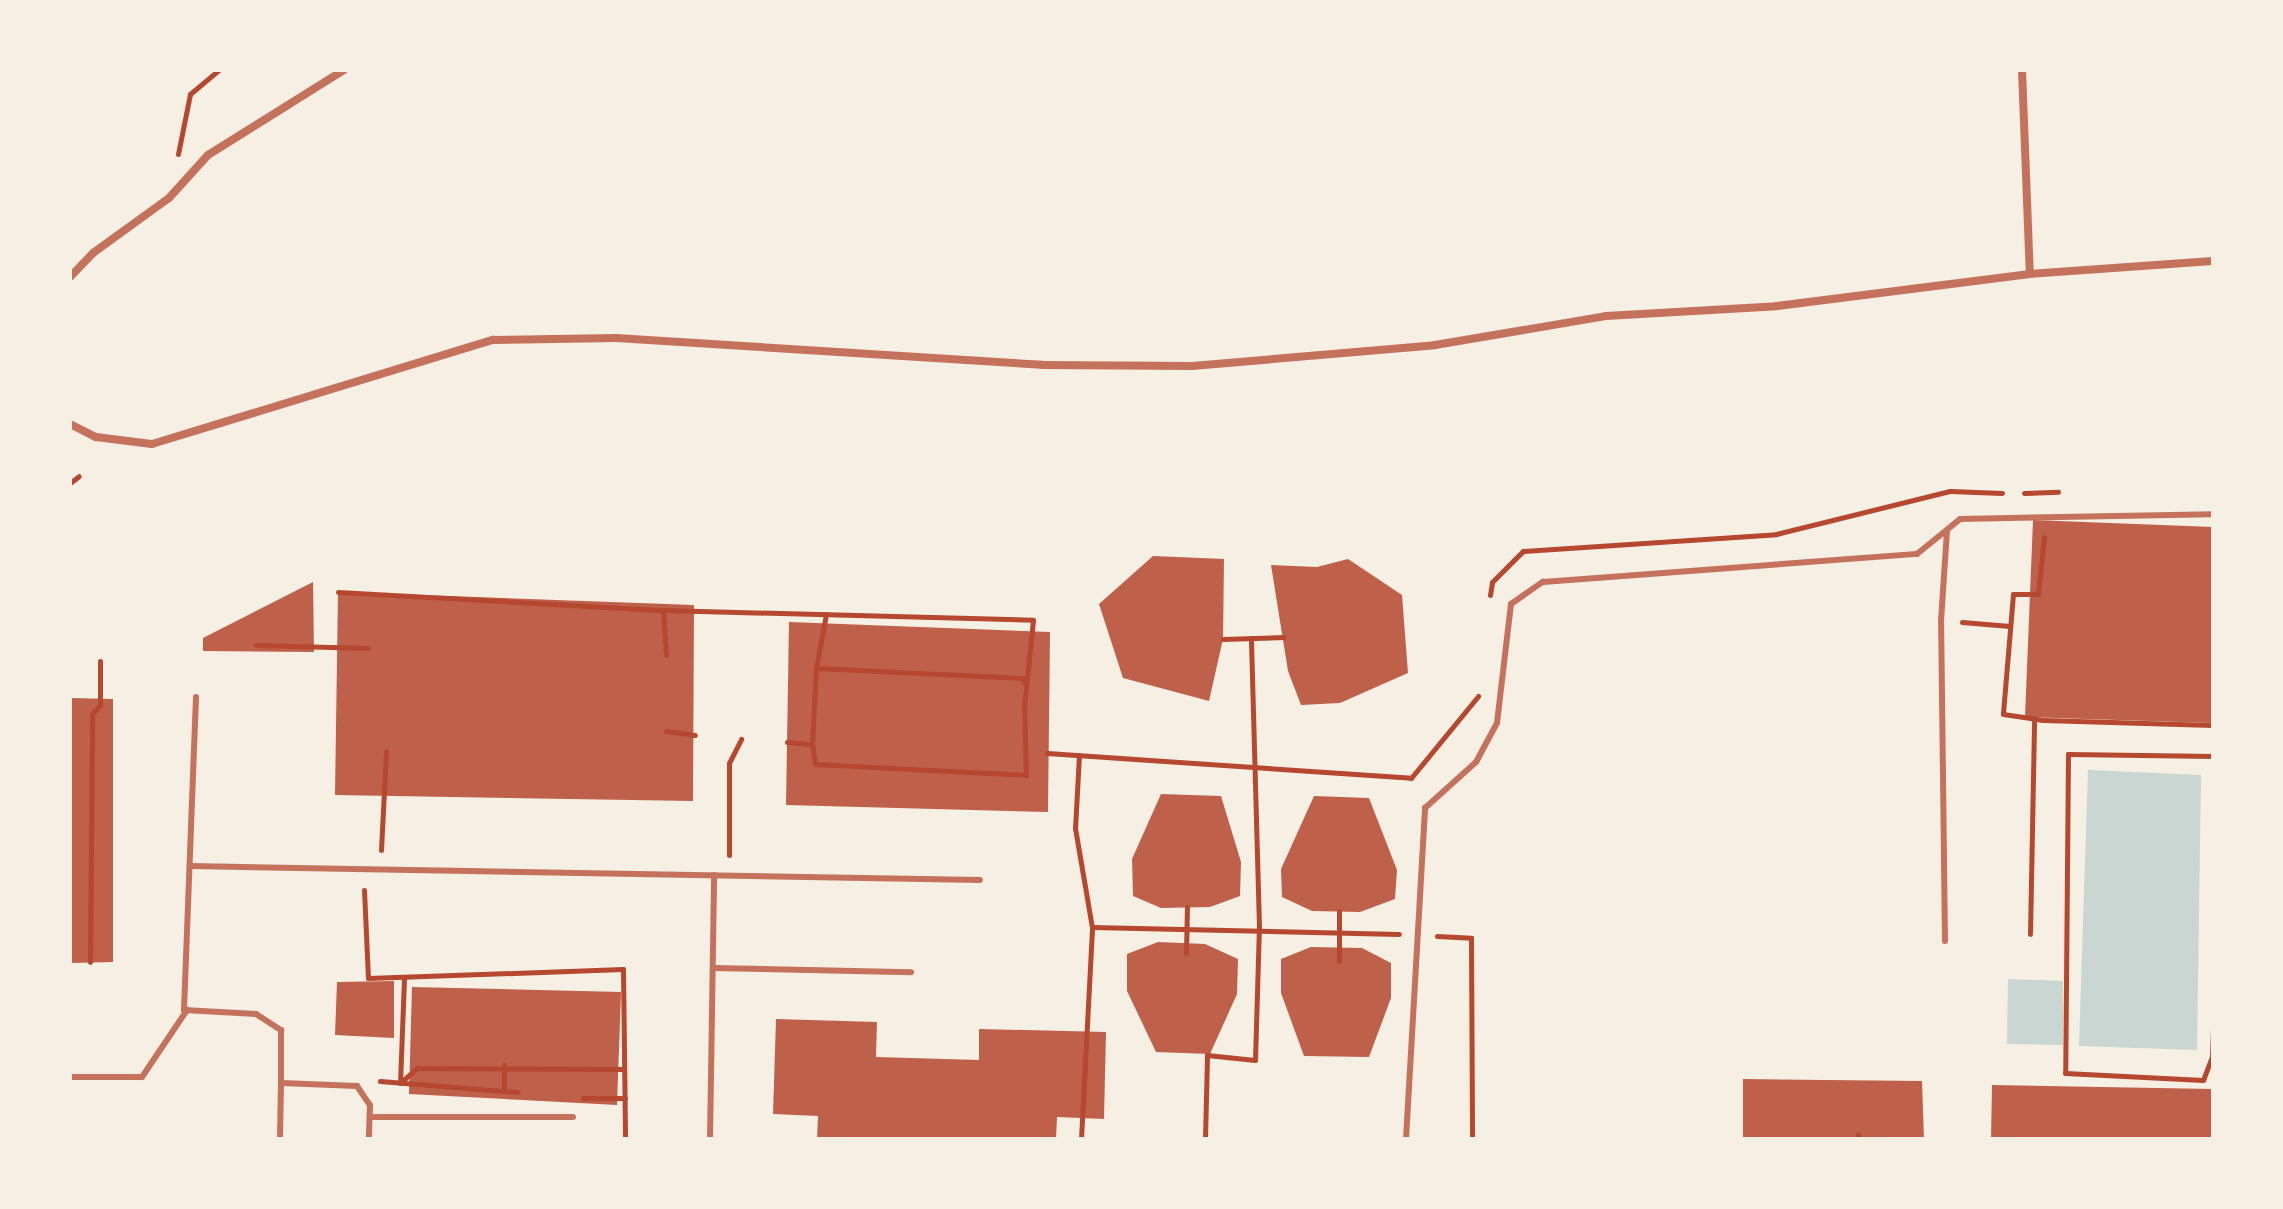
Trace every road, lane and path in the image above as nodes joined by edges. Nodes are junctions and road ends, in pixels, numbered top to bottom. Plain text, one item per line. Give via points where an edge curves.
1 (219, 70) edge
2 (344, 70) edge
3 (2022, 70) edge
4 (169, 198) junction
5 (2213, 261) edge
6 (2030, 274) junction
7 (70, 277) edge
8 (70, 424) edge
9 (79, 476) dead end
10 (70, 483) edge
11 (2046, 492) junction
12 (2074, 493) dead end
13 (2213, 512) edge
14 (2046, 518) junction
15 (1947, 530) junction
16 (338, 592) dead end
17 (663, 610) junction
18 (1488, 611) dead end
19 (826, 614) junction
20 (1941, 621) junction
21 (2010, 626) junction
22 (1284, 637) dead end
23 (1251, 638) junction
24 (1223, 639) dead end
25 (256, 645) dead end
26 (368, 648) dead end
27 (666, 655) dead end
28 (100, 661) dead end
29 (816, 668) junction
30 (1480, 682) dead end
31 (196, 697) dead end
32 (1024, 707) junction
33 (2034, 719) junction
34 (2213, 725) edge
35 (666, 731) dead end
36 (695, 735) dead end
37 (741, 739) dead end
38 (787, 742) dead end
39 (812, 744) junction
40 (386, 751) dead end
41 (1047, 753) dead end
42 (1079, 755) junction
43 (2213, 756) edge
44 (1257, 767) junction
45 (190, 866) junction
46 (363, 869) junction
47 (380, 869) junction
48 (714, 875) junction
49 (731, 875) junction
50 (980, 880) dead end
51 (1187, 907) dead end
52 (1339, 911) dead end
53 (1092, 927) junction
54 (1187, 927) junction
55 (1259, 927) junction
56 (1339, 932) junction
57 (2030, 934) dead end
58 (1418, 935) junction
59 (1945, 941) dead end
60 (1186, 953) dead end
61 (1339, 961) dead end
62 (90, 962) dead end
63 (713, 968) junction
64 (911, 972) dead end
65 (404, 978) junction
66 (187, 1010) junction
67 (2213, 1024) edge
68 (2213, 1057) edge
69 (504, 1066) junction
70 (624, 1069) junction
71 (70, 1077) edge
72 (281, 1083) junction
73 (504, 1091) dead end
74 (370, 1117) junction
75 (573, 1117) dead end
76 (280, 1139) edge
77 (369, 1139) edge
78 (625, 1139) edge
79 (710, 1139) edge
80 (1082, 1139) edge
81 (1205, 1139) edge
82 (1406, 1139) edge
83 (1472, 1139) edge

1 - 4 path via 190,94
2 - 4 street via 208,155
3 - 6 street
4 - 7 street via 93,253
5 - 6 street
6 - 8 street via 1777,306 1606,316 1435,345 1192,366 1042,365 616,338 493,340 152,444 96,437
9 - 10 path
11 - 12 path
11 - 14 path
11 - 18 path via 1950,491 1776,534 1523,551 1492,582
13 - 14 lane
14 - 15 lane via 1960,519
14 - 21 path via 2038,594 2013,594
15 - 20 lane
15 - 58 lane via 1917,554 1543,582 1511,604 1497,723 1476,762 1425,808
16 - 17 path
17 - 19 path
17 - 27 path
19 - 29 path
19 - 32 path via 1033,620
20 - 21 path
20 - 59 lane
21 - 33 path via 2003,714
22 - 23 path
23 - 24 path
23 - 44 path
25 - 26 path
28 - 62 path via 100,705 92,714
29 - 32 path via 1024,678
29 - 39 path
30 - 44 path via 1478,697 1411,778
31 - 45 lane
32 - 39 path via 1026,775 815,764
33 - 34 path
33 - 57 path
35 - 36 path
37 - 49 path via 729,763
38 - 39 path
40 - 47 path
41 - 42 path
42 - 44 path
42 - 53 path via 1075,828
43 - 68 path via 2068,754 2065,1073 2203,1080
44 - 55 path
45 - 46 lane
45 - 66 lane
46 - 47 lane
46 - 65 path via 368,978
47 - 48 lane
48 - 49 lane
48 - 63 lane
49 - 50 lane
51 - 54 path
52 - 56 path
53 - 54 path
53 - 80 path
54 - 55 path
54 - 60 path
55 - 56 path
55 - 81 path via 1255,1060 1207,1055
56 - 58 path
56 - 61 path
58 - 82 lane
58 - 83 path via 1471,938
63 - 64 lane
63 - 79 lane
65 - 69 path via 400,1083 417,1068
65 - 70 path via 623,969
66 - 71 lane via 142,1077
66 - 72 lane via 256,1014 281,1030
67 - 68 path
69 - 70 path
69 - 73 path
70 - 78 path
72 - 74 lane via 357,1086 370,1105
72 - 76 lane
74 - 75 lane
74 - 77 lane

